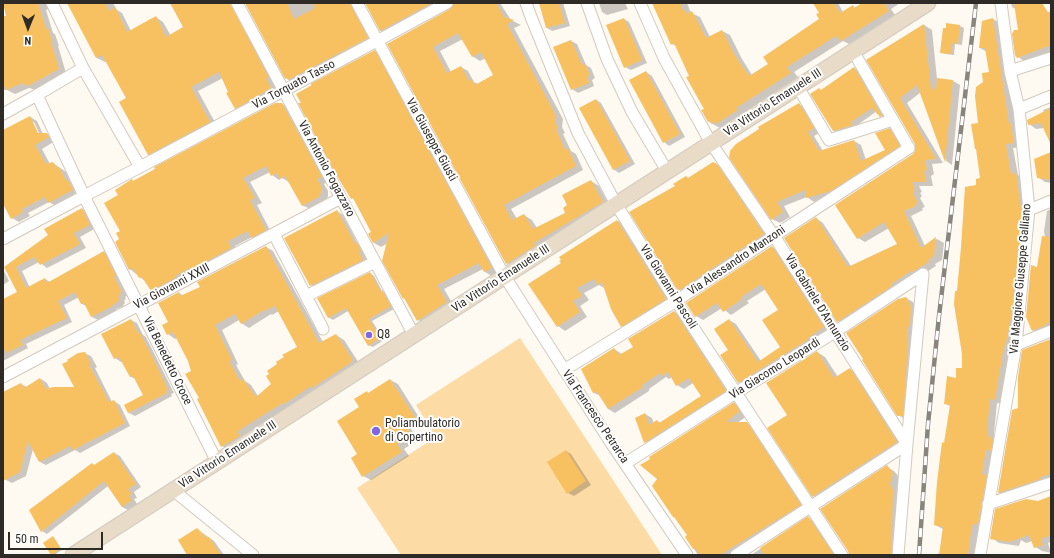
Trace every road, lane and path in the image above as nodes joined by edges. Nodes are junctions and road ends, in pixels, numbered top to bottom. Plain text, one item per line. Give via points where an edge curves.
1 (52, 3) edge
2 (237, 3) edge
3 (357, 3) edge
4 (447, 3) edge
5 (526, 3) edge
6 (587, 3) edge
7 (640, 3) edge
8 (928, 3) edge
9 (1001, 3) edge
10 (377, 41) junction
11 (853, 51) junction
12 (1051, 58) edge
13 (83, 68) junction
14 (1010, 71) junction
15 (798, 87) junction
16 (284, 91) junction
17 (37, 95) junction
18 (1051, 96) edge
19 (1019, 109) junction
20 (3, 114) edge
21 (893, 120) junction
22 (711, 143) junction
23 (140, 167) junction
24 (667, 171) junction
25 (84, 196) junction
26 (341, 198) junction
27 (1051, 201) edge
28 (616, 204) junction
29 (1029, 210) junction
30 (274, 234) junction
31 (774, 236) junction
32 (3, 239) edge
33 (375, 262) junction
34 (505, 277) junction
35 (306, 296) junction
36 (676, 301) junction
37 (139, 304) junction
38 (323, 329) dead end
39 (1051, 330) edge
40 (835, 332) junction
41 (414, 335) junction
42 (1016, 345) junction
43 (564, 370) junction
44 (3, 376) edge
45 (736, 392) junction
46 (907, 444) junction
47 (217, 462) junction
48 (626, 463) junction
49 (1051, 483) edge
50 (173, 490) junction
51 (988, 504) junction
52 (809, 507) junction
53 (73, 555) edge
54 (253, 555) edge
55 (687, 555) edge
56 (736, 555) edge
57 (842, 555) edge
58 (898, 555) edge
59 (980, 555) edge

1 - 13 street
2 - 16 street, Via Antonio Fogazzaro
3 - 10 street, Via Giuseppe Giusti
4 - 10 street, Via Torquato Tasso
5 - 28 street, Via Giovanni Pascoli via 578,133
6 - 24 street via 607,59 628,105
7 - 22 street, Via Gabriele D'Annunzio via 664,58
8 - 11 street, Via Vittorio Emanuele III
9 - 14 street, Via Maggiore Giuseppe Galliano
10 - 16 street, Via Torquato Tasso
10 - 34 street, Via Giuseppe Giusti
11 - 15 street, Via Vittorio Emanuele III
11 - 21 street
12 - 14 street
13 - 17 street
13 - 23 street
14 - 19 street, Via Maggiore Giuseppe Galliano
15 - 21 street via 829,140
15 - 22 street, Via Vittorio Emanuele III
16 - 23 street, Via Torquato Tasso
16 - 26 street, Via Antonio Fogazzaro
17 - 20 street
17 - 25 street, Via Benedetto Croce
18 - 19 street
19 - 29 street, Via Maggiore Giuseppe Galliano
21 - 31 street, Via Alessandro Manzoni via 909,148
22 - 24 street, Via Vittorio Emanuele III
22 - 31 street, Via Gabriele D'Annunzio
23 - 25 street, Via Torquato Tasso
24 - 28 street, Via Vittorio Emanuele III
25 - 32 street, Via Torquato Tasso
25 - 37 street, Via Benedetto Croce
26 - 30 street, Via Giovanni XXIII
26 - 33 street, Via Antonio Fogazzaro
27 - 29 street
28 - 34 street, Via Vittorio Emanuele III
28 - 36 street, Via Giovanni Pascoli
29 - 42 street, Via Maggiore Giuseppe Galliano
30 - 35 street
30 - 37 street, Via Giovanni XXIII
31 - 36 street, Via Alessandro Manzoni
31 - 40 street, Via Gabriele D'Annunzio
33 - 35 street
33 - 41 street, Via Antonio Fogazzaro
34 - 41 street, Via Vittorio Emanuele III
34 - 43 street, Via Francesco Petrarca
35 - 38 street
36 - 43 street, Via Alessandro Manzoni
36 - 45 street, Via Giovanni Pascoli
37 - 44 street, Via Giovanni XXIII
37 - 47 street, Via Benedetto Croce
39 - 42 street
40 - 45 street, Via Giacomo Leopardi
40 - 46 street, Via Gabriele D'Annunzio
40 - 46 street, Via Giacomo Leopardi via 923,274
41 - 47 street, Via Vittorio Emanuele III
42 - 51 street, Via Maggiore Giuseppe Galliano
43 - 48 street, Via Francesco Petrarca
45 - 48 street, Via Giacomo Leopardi
45 - 52 street, Via Giovanni Pascoli
46 - 52 street
46 - 58 street
47 - 50 street, Via Vittorio Emanuele III
48 - 55 street, Via Francesco Petrarca
49 - 51 street
50 - 53 street, Via Vittorio Emanuele III
50 - 54 street
51 - 59 street, Via Maggiore Giuseppe Galliano
52 - 56 street
52 - 57 street, Via Giovanni Pascoli

